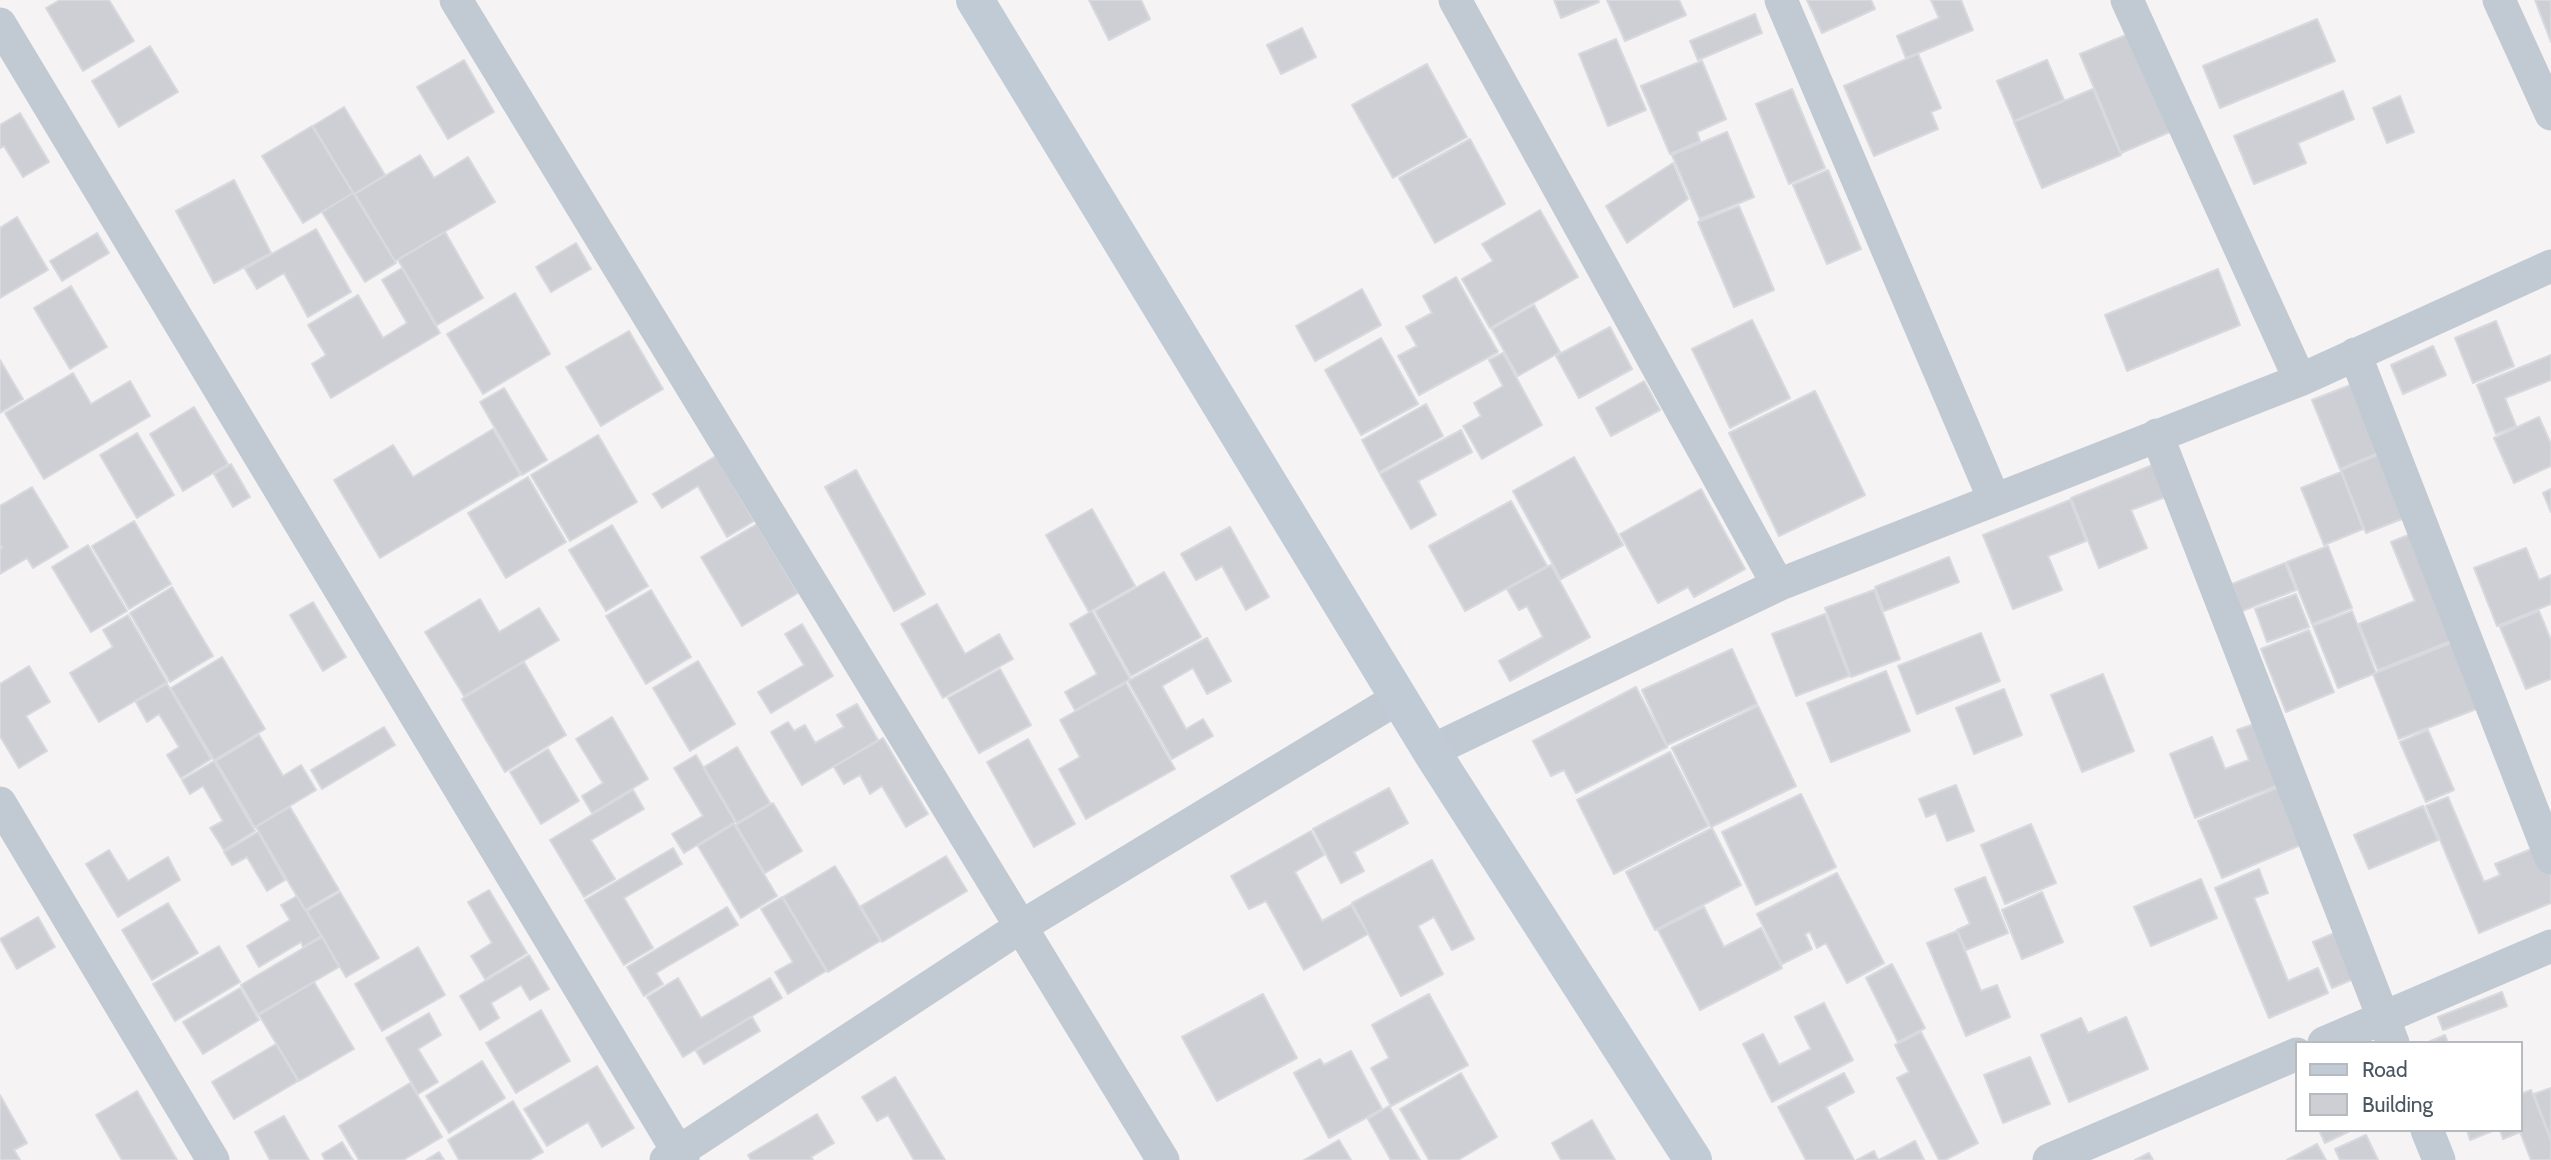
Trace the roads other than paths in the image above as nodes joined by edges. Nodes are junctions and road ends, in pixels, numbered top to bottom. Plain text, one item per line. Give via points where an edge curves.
1 (456, 0) edge
2 (975, 0) edge
3 (1455, 0) edge
4 (1781, 0) edge
5 (2127, 0) edge
6 (2499, 0) edge
7 (0, 24) edge
8 (2551, 114) edge
9 (2551, 265) edge
10 (2355, 354) junction
11 (2300, 380) junction
12 (2157, 435) junction
13 (1994, 499) junction
14 (1778, 585) junction
15 (1400, 696) junction
16 (1431, 751) junction
17 (0, 803) edge
18 (2551, 858) edge
19 (1022, 926) junction
20 (2551, 946) edge
21 (2388, 1030) edge
22 (2334, 1041) edge
23 (2296, 1054) edge
24 (2428, 1132) edge
25 (676, 1158) edge
26 (213, 1160) edge
27 (1163, 1160) edge
28 (1693, 1160) edge
29 (2049, 1160) edge
30 (2439, 1160) edge

1 - 19 street
2 - 15 street
3 - 14 street
4 - 13 street
5 - 11 street
6 - 8 street
7 - 25 street
9 - 10 street
10 - 11 street
10 - 18 street
11 - 12 street
12 - 13 street
12 - 21 street
13 - 14 street
14 - 16 street
15 - 16 street
15 - 19 street
16 - 28 street
17 - 26 street
19 - 25 street
19 - 27 street
20 - 21 street
21 - 22 street
23 - 29 street
24 - 30 street

